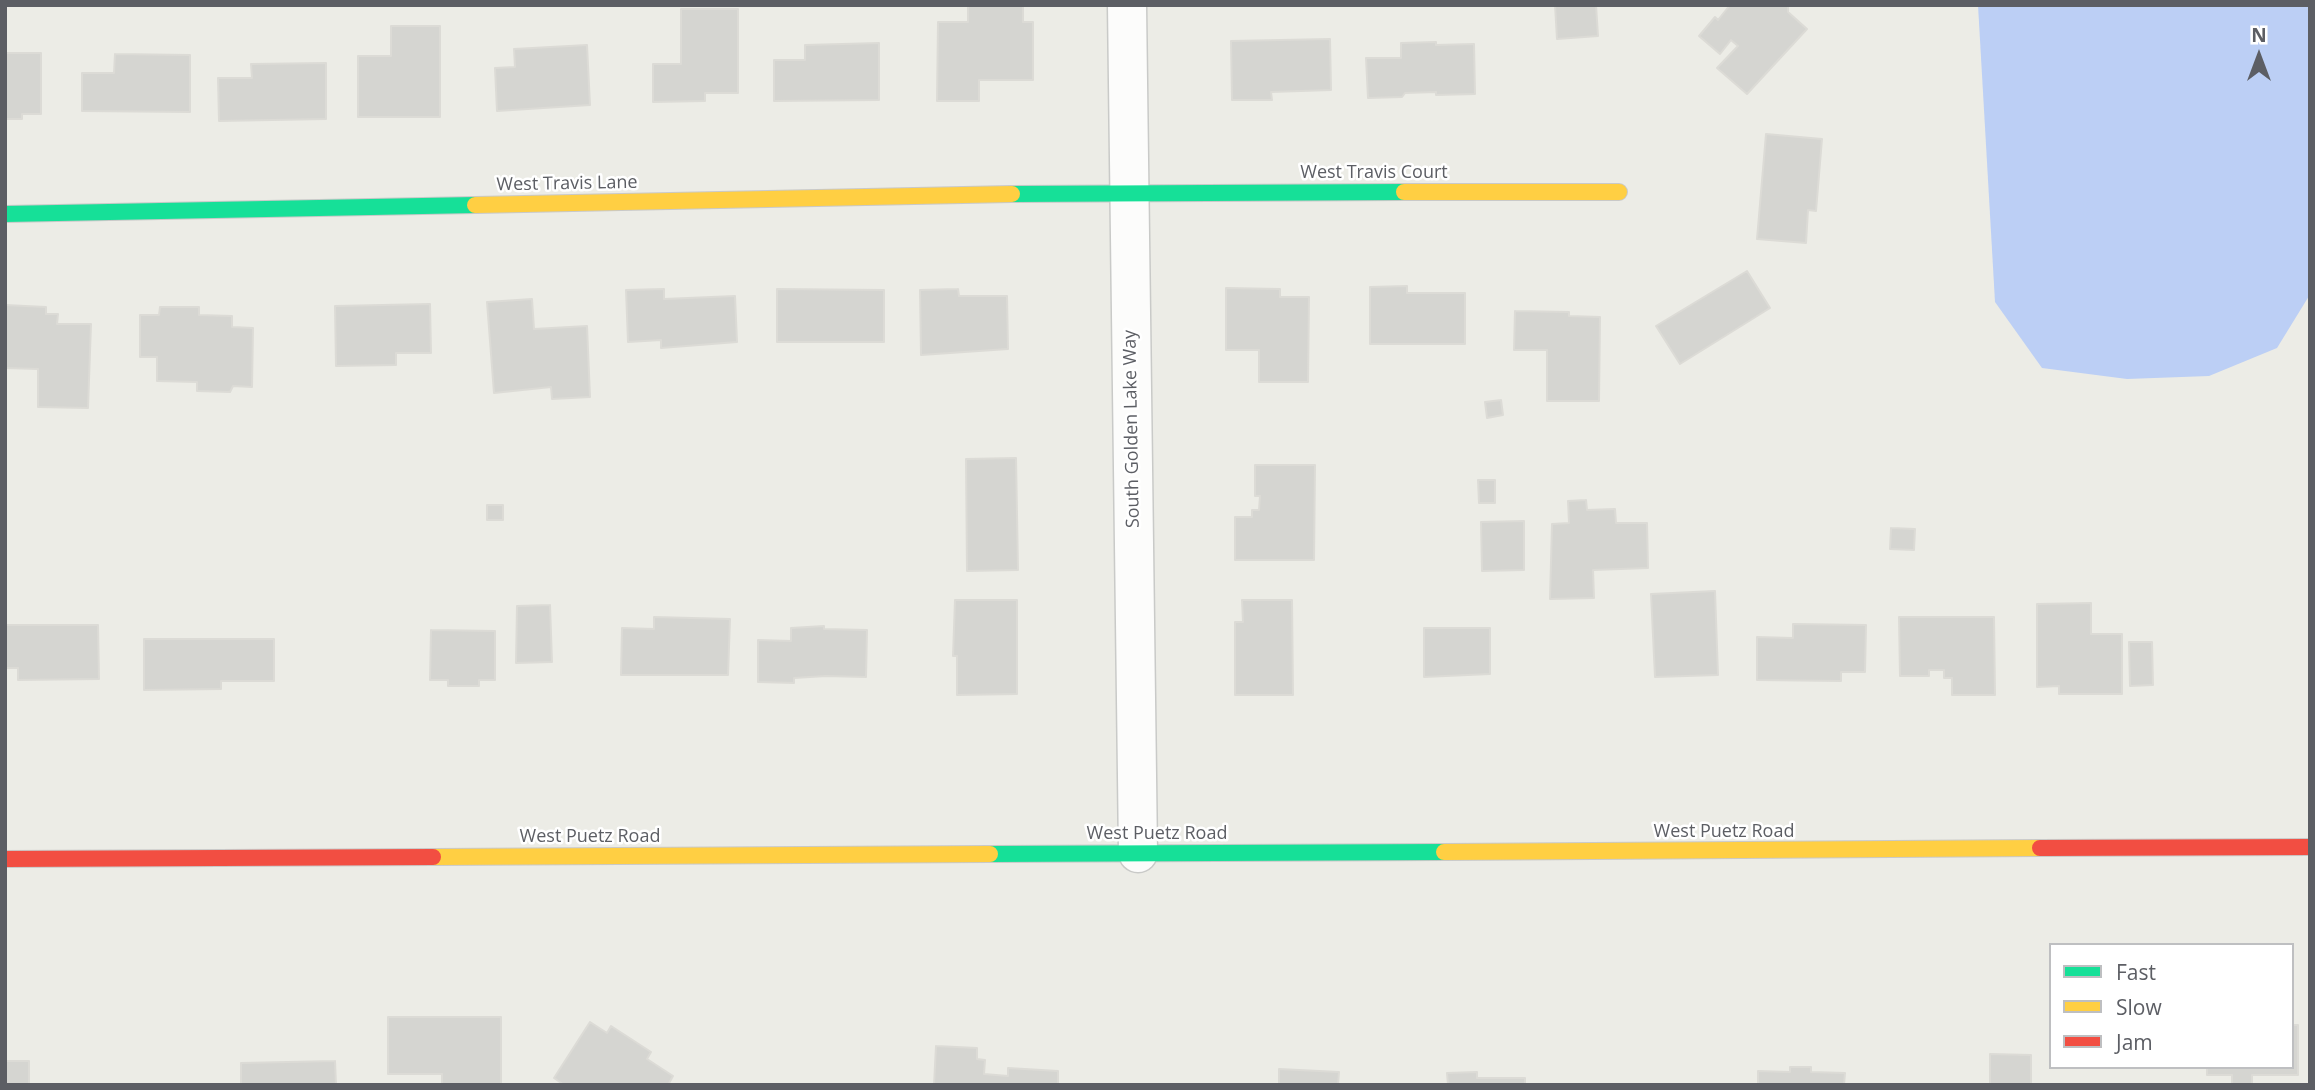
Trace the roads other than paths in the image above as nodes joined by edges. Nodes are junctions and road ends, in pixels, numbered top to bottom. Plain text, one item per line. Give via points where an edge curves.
1 (1127, 5) edge
2 (1129, 192) junction
3 (1619, 192) dead end
4 (5, 214) edge
5 (2310, 847) edge
6 (1138, 853) junction
7 (5, 859) edge

1 - 2 street, South Golden Lake Way
2 - 3 street, West Travis Court
2 - 4 street, West Travis Lane
2 - 6 street, South Golden Lake Way
5 - 6 street, West Puetz Road
6 - 7 street, West Puetz Road

